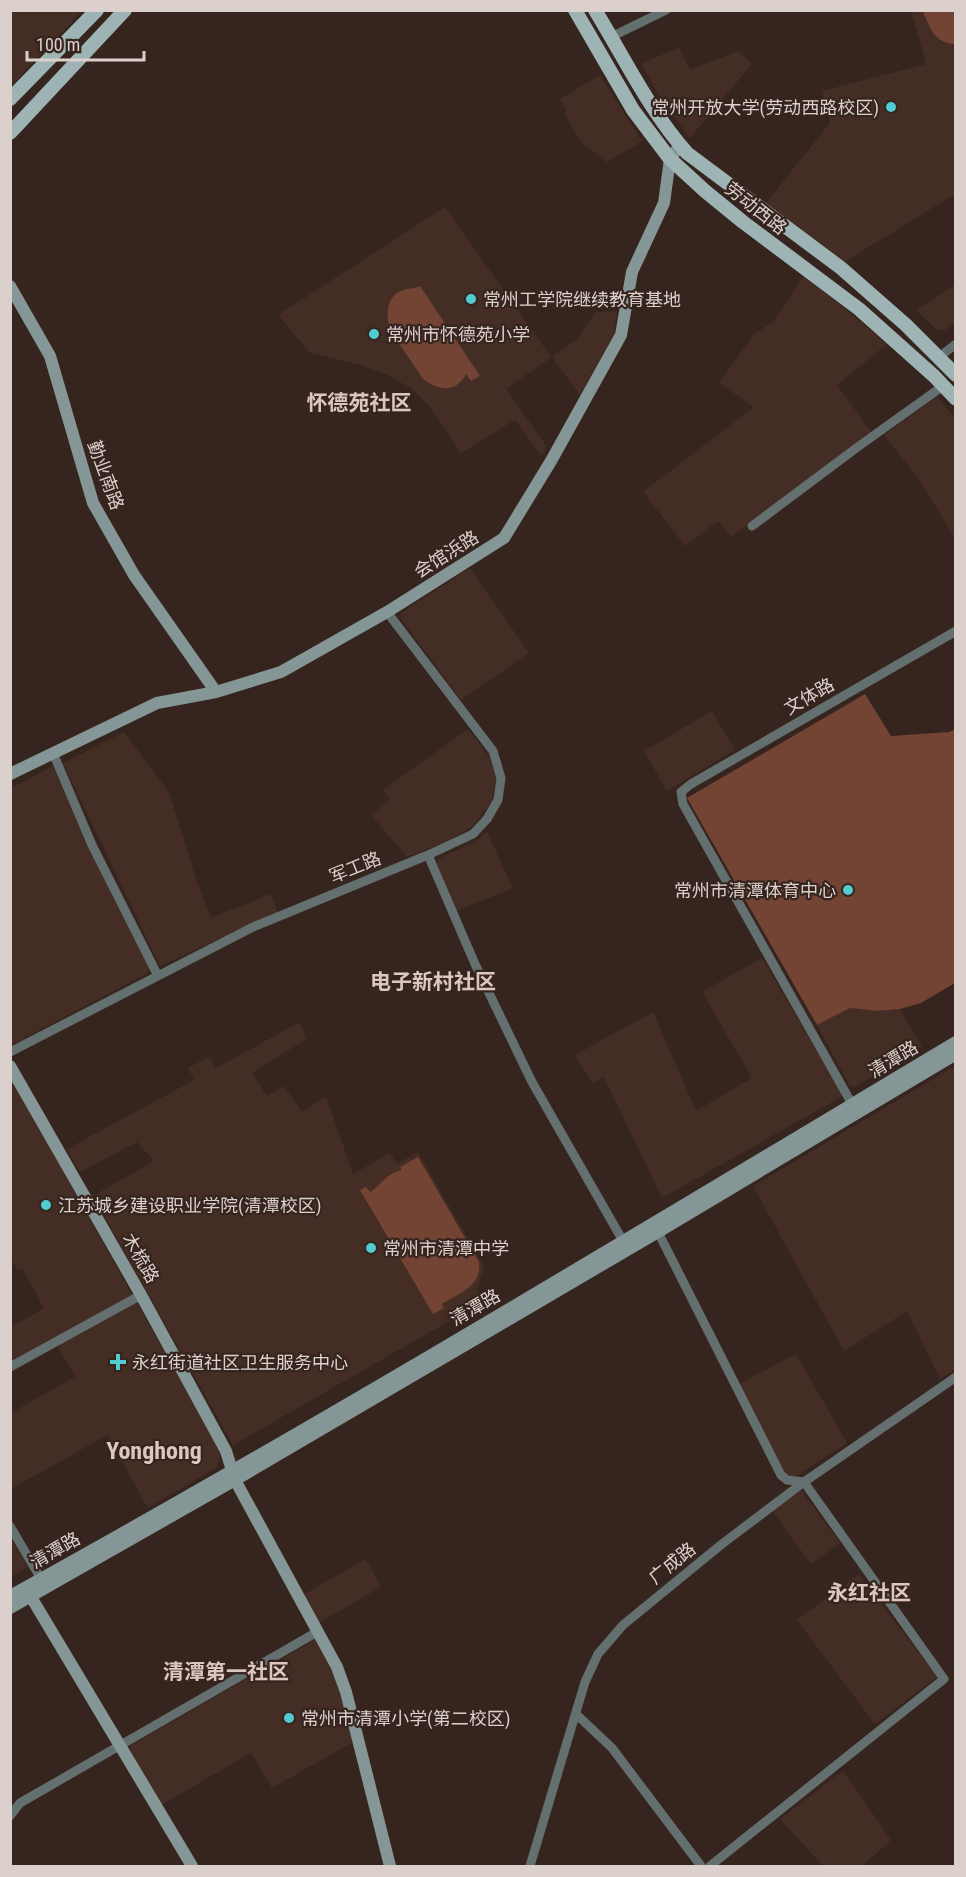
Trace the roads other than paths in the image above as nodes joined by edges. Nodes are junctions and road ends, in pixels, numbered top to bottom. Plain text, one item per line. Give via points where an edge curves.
1 (97, 10) edge
2 (125, 10) edge
3 (575, 10) edge
4 (595, 10) edge
5 (666, 10) edge
6 (611, 37) junction
7 (10, 99) edge
8 (10, 133) edge
9 (680, 145) junction
10 (670, 159) junction
11 (10, 286) edge
12 (956, 344) edge
13 (939, 357) junction
14 (956, 375) edge
15 (943, 386) junction
16 (956, 399) edge
17 (752, 526) dead end
18 (387, 612) junction
19 (956, 631) edge
20 (216, 692) junction
21 (53, 753) junction
22 (10, 774) edge
23 (428, 855) junction
24 (158, 976) junction
25 (956, 1042) edge
26 (10, 1052) edge
27 (956, 1054) edge
28 (10, 1066) edge
29 (852, 1104) junction
30 (658, 1232) junction
31 (623, 1241) junction
32 (141, 1295) junction
33 (10, 1367) edge
34 (956, 1377) edge
35 (234, 1475) junction
36 (804, 1482) junction
37 (10, 1526) edge
38 (41, 1579) junction
39 (10, 1596) edge
40 (31, 1596) junction
41 (10, 1608) edge
42 (317, 1632) junction
43 (576, 1714) junction
44 (119, 1746) junction
45 (10, 1816) edge
46 (192, 1866) edge
47 (390, 1866) edge
48 (530, 1866) edge
49 (701, 1866) edge
50 (710, 1866) edge

1 - 7 main road
2 - 8 main road
3 - 10 main road, 劳动西路 via 633,110
4 - 6 main road, 劳动西路
5 - 6 street
6 - 9 main road, 劳动西路 via 642,93
9 - 10 street, 会馆浜路
9 - 13 main road, 劳动西路 via 841,268
10 - 15 main road, 劳动西路 via 712,198 859,309
10 - 18 street, 会馆浜路 via 664,203 632,272 621,335 504,538
11 - 20 street, 勤业南路 via 50,356 93,503 134,575
12 - 13 street
13 - 14 main road, 劳动西路
15 - 16 main road, 劳动西路
15 - 17 street
18 - 20 street, 会馆浜路 via 281,672
18 - 23 street, 军工路 via 493,751 501,778 498,800 473,834
19 - 29 street, 文体路 via 681,792 683,804
20 - 21 street, 会馆浜路 via 157,703
21 - 22 street, 会馆浜路
21 - 24 street via 92,845
23 - 24 street, 军工路 via 253,927
23 - 31 street via 532,1082
24 - 26 street, 军工路
25 - 29 street, 清潭路
27 - 30 street, 清潭路
28 - 32 street, 木梳路
29 - 31 street, 清潭路
30 - 35 street, 清潭路
30 - 36 street via 781,1475 787,1480
31 - 35 street, 清潭路
32 - 33 street
32 - 35 street, 木梳路 via 226,1451
34 - 36 street, 广成路
35 - 38 street, 清潭路
35 - 40 street, 清潭路
35 - 42 street, 木梳路
36 - 43 street, 广成路 via 623,1625 598,1654
36 - 50 street via 944,1678
37 - 38 street
38 - 39 street, 清潭路
40 - 41 street, 清潭路
40 - 44 street
42 - 44 street
42 - 47 street, 木梳路 via 346,1692
43 - 48 street, 广成路
43 - 49 street via 612,1748
44 - 45 street via 20,1803
44 - 46 street

